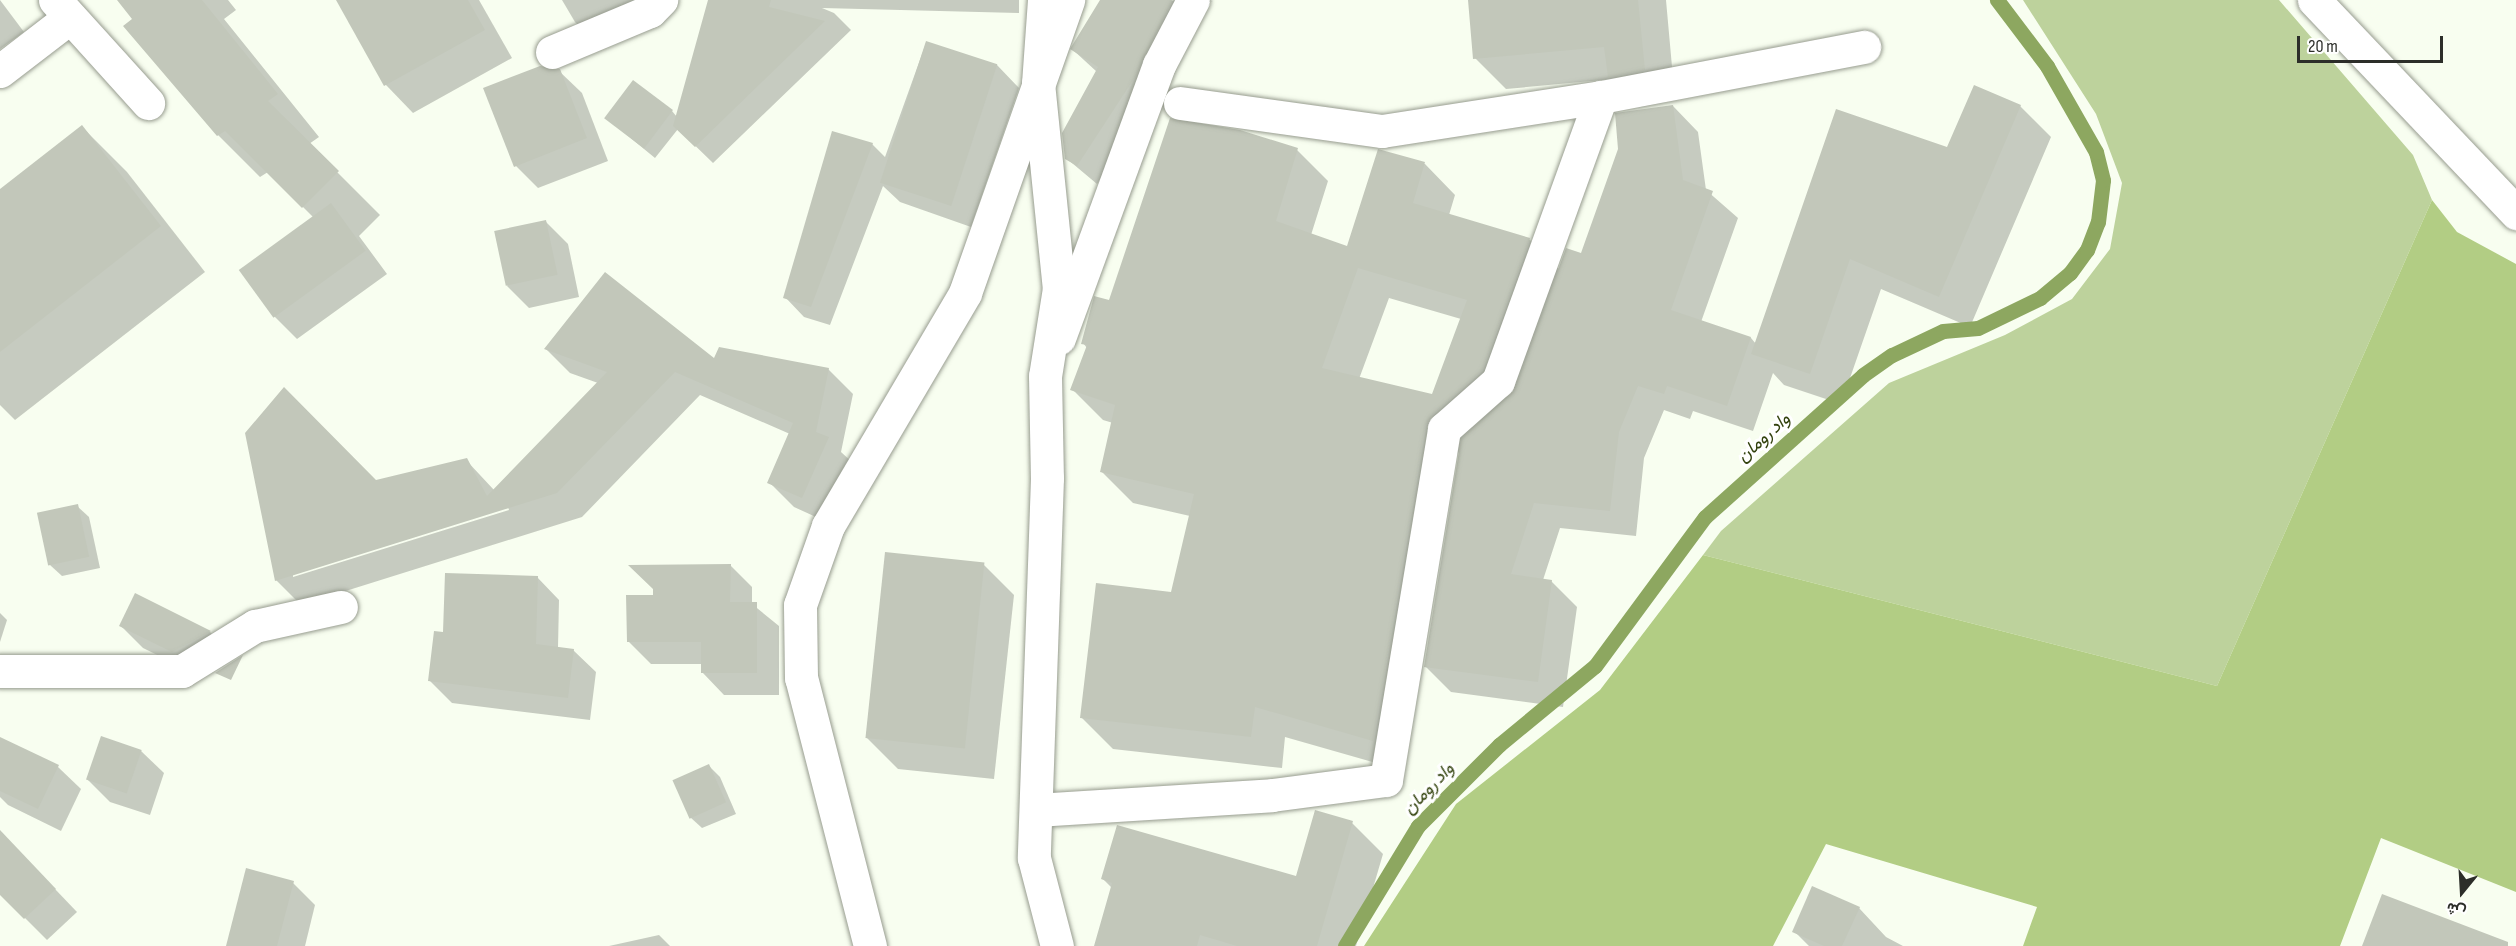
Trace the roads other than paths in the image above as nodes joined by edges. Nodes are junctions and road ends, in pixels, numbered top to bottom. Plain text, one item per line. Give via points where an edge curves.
1 (661, 0) edge
2 (1044, 0) edge
3 (1068, 0) edge
4 (1193, 0) edge
5 (2314, 0) edge
6 (62, 8) edge
7 (1864, 46) dead end
8 (552, 52) dead end
9 (0, 72) edge
10 (1038, 82) junction
11 (1601, 97) junction
12 (148, 102) dead end
13 (1180, 103) dead end
14 (2516, 213) edge
15 (1045, 376) junction
16 (341, 607) dead end
17 (0, 671) edge
18 (1036, 810) junction
19 (870, 946) edge
20 (1057, 946) edge

1 - 8 street via 650,10
2 - 10 street
3 - 10 street
4 - 15 street via 1160,65
5 - 14 street
6 - 9 street
6 - 12 street
7 - 11 street
10 - 15 street via 1059,288
10 - 19 street via 965,293 828,526 800,605 801,678
11 - 13 street via 1382,130
11 - 18 street via 1498,381 1444,429 1386,780 1272,795
15 - 18 street via 1047,478
16 - 17 street via 255,626 182,671
18 - 20 street via 1034,858

